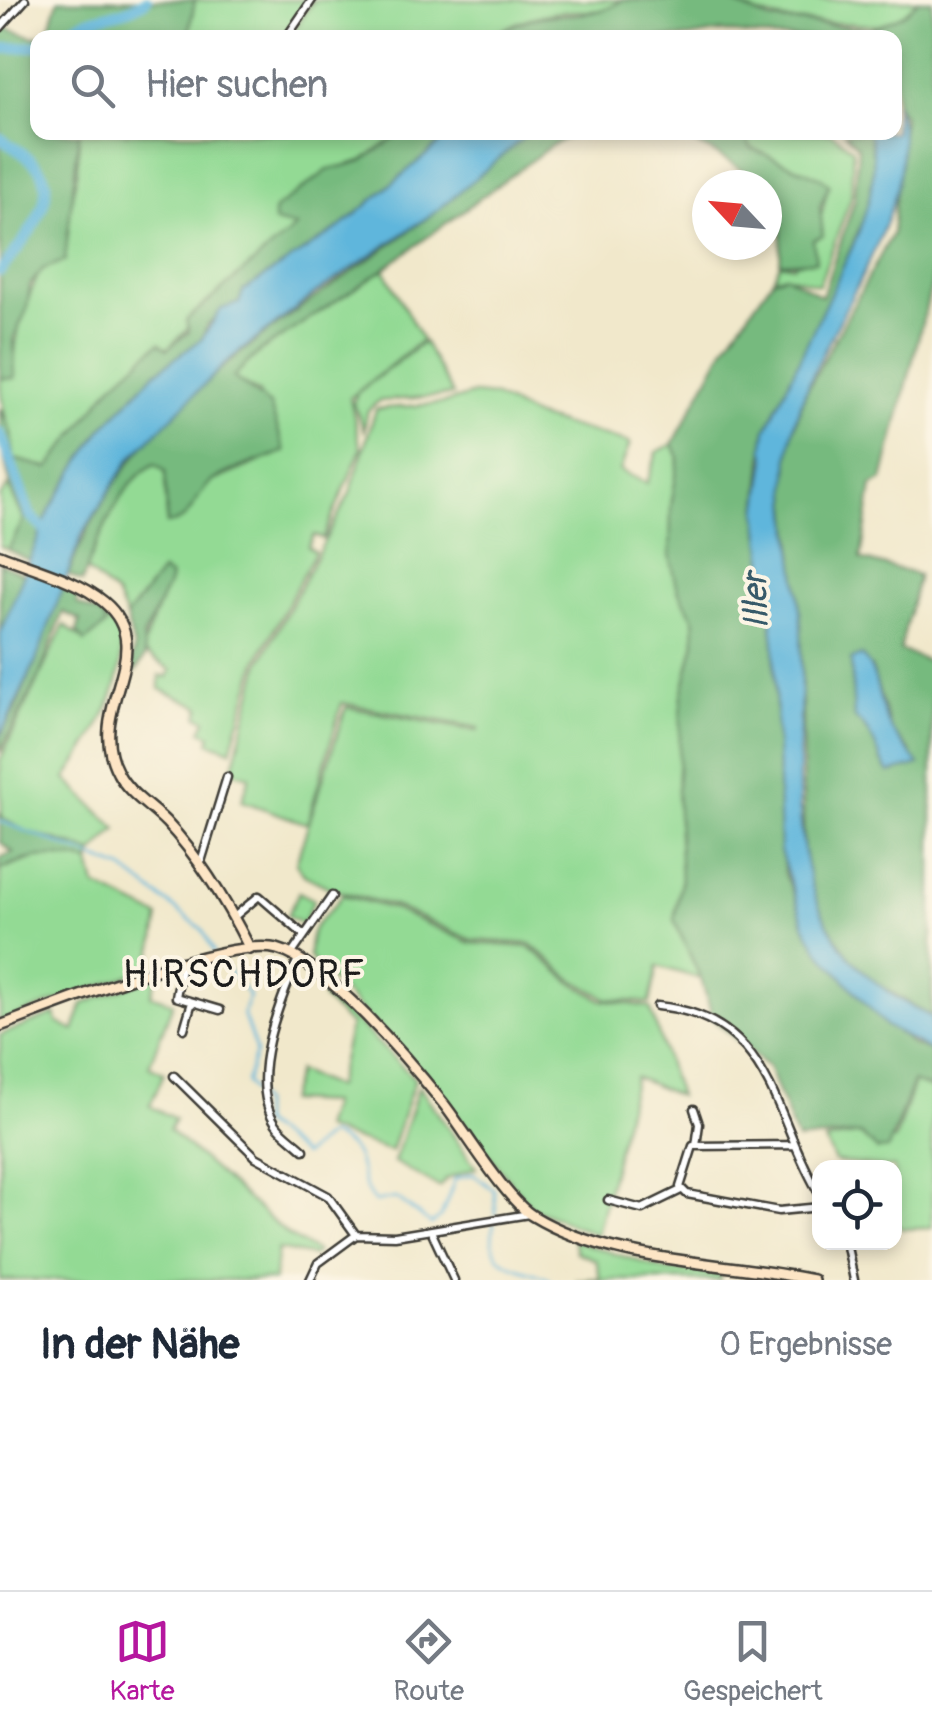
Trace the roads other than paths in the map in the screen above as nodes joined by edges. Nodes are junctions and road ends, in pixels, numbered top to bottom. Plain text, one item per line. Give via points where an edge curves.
1 (24, 0) edge
2 (312, 0) edge
3 (0, 28) edge
4 (291, 30) edge
5 (0, 555) edge
6 (227, 777) dead end
7 (199, 866) junction
8 (332, 896) dead end
9 (234, 918) junction
10 (304, 935) junction
11 (250, 949) junction
12 (294, 957) junction
13 (182, 964) junction
14 (192, 1002) junction
15 (656, 1006) dead end
16 (220, 1010) dead end
17 (0, 1026) edge
18 (184, 1028) dead end
19 (174, 1076) dead end
20 (694, 1109) dead end
21 (795, 1145) junction
22 (696, 1146) junction
23 (304, 1150) dead end
24 (812, 1179) edge
25 (682, 1190) junction
26 (608, 1200) dead end
27 (812, 1209) edge
28 (529, 1214) junction
29 (432, 1230) junction
30 (356, 1235) junction
31 (848, 1250) edge
32 (310, 1280) edge
33 (454, 1280) edge
34 (813, 1280) edge
35 (854, 1280) edge

1 - 3 street
2 - 4 street
5 - 7 main road via 114,611 127,658 107,719 116,770
6 - 7 street
7 - 9 main road
8 - 10 street
9 - 10 street via 259,896
9 - 11 main road
10 - 12 street
11 - 12 main road via 273,948
11 - 13 main road
12 - 23 street via 284,1000 272,1018 265,1088 278,1127
12 - 28 main road via 400,1052
13 - 14 street via 176,997
13 - 17 main road
14 - 16 street
14 - 18 street
15 - 21 street via 711,1021 762,1066
19 - 30 street via 256,1157 328,1196
20 - 22 street
21 - 22 street
21 - 24 street
22 - 25 street via 689,1151
25 - 26 street via 642,1209
25 - 27 street via 779,1211
28 - 29 street
28 - 34 main road via 657,1258
29 - 30 street
29 - 33 street
30 - 32 street via 318,1263
31 - 35 street

